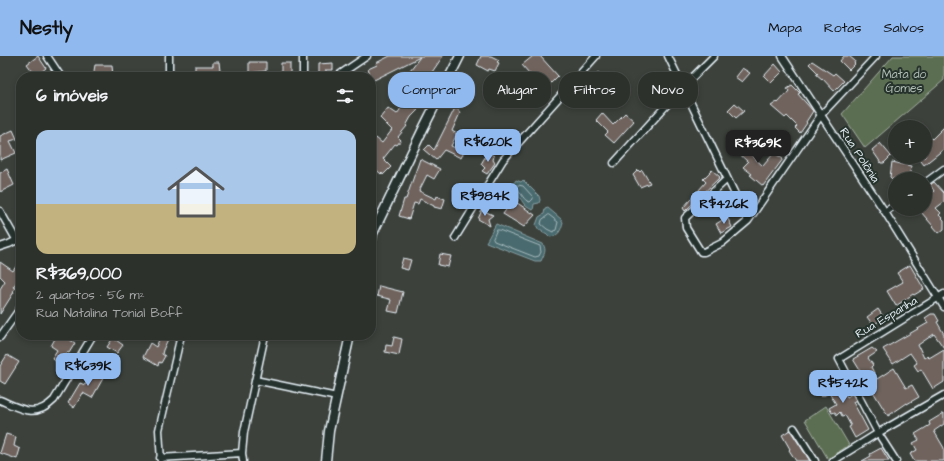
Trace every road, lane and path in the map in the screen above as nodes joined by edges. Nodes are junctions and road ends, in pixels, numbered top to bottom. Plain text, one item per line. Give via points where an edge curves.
1 (47, 56) edge
2 (169, 56) edge
3 (303, 56) edge
4 (367, 56) edge
5 (460, 56) edge
6 (596, 56) edge
7 (668, 56) edge
8 (714, 56) edge
9 (782, 56) edge
10 (876, 56) edge
11 (57, 72) edge
12 (169, 72) edge
13 (303, 72) edge
14 (343, 72) edge
15 (676, 72) edge
16 (698, 72) edge
17 (664, 108) edge
18 (693, 108) edge
19 (821, 115) junction
20 (614, 163) dead end
21 (944, 168) edge
22 (932, 177) edge
23 (727, 178) junction
24 (888, 210) edge
25 (0, 211) edge
26 (885, 212) junction
27 (748, 221) junction
28 (376, 224) edge
29 (16, 235) edge
30 (455, 238) dead end
31 (16, 240) edge
32 (0, 247) edge
33 (941, 296) edge
34 (944, 307) edge
35 (16, 314) edge
36 (0, 337) edge
37 (90, 340) edge
38 (180, 340) edge
39 (264, 340) edge
40 (349, 340) edge
41 (255, 380) junction
42 (944, 394) edge
43 (337, 397) junction
44 (0, 400) edge
45 (794, 428) dead end
46 (878, 433) junction
47 (242, 453) junction
48 (160, 460) edge
49 (243, 461) edge
50 (326, 461) edge
51 (815, 461) edge
52 (833, 461) edge
53 (896, 461) edge

1 - 11 street
2 - 12 street
3 - 13 street
4 - 14 street
5 - 28 main road
6 - 30 street via 503,160
7 - 15 street
8 - 16 street
9 - 19 street, Rua Polônia
10 - 19 street
17 - 20 street
18 - 23 street
19 - 26 street, Rua Polônia
19 - 27 street
21 - 22 street
23 - 27 street
23 - 27 street via 685,218 686,228 701,252 704,252 722,243
24 - 26 street
25 - 29 street
26 - 33 street, Rua Polônia
31 - 32 street
33 - 34 street, Rua Polônia
33 - 46 street, Rua Espanha via 839,359
35 - 36 street
37 - 44 street via 54,400 46,408 27,411
38 - 48 street via 159,430
39 - 41 street
40 - 43 main road
41 - 43 street
41 - 47 street
42 - 46 street
43 - 50 main road via 329,431
45 - 51 street
46 - 52 street
46 - 53 street
47 - 48 street
47 - 49 street

